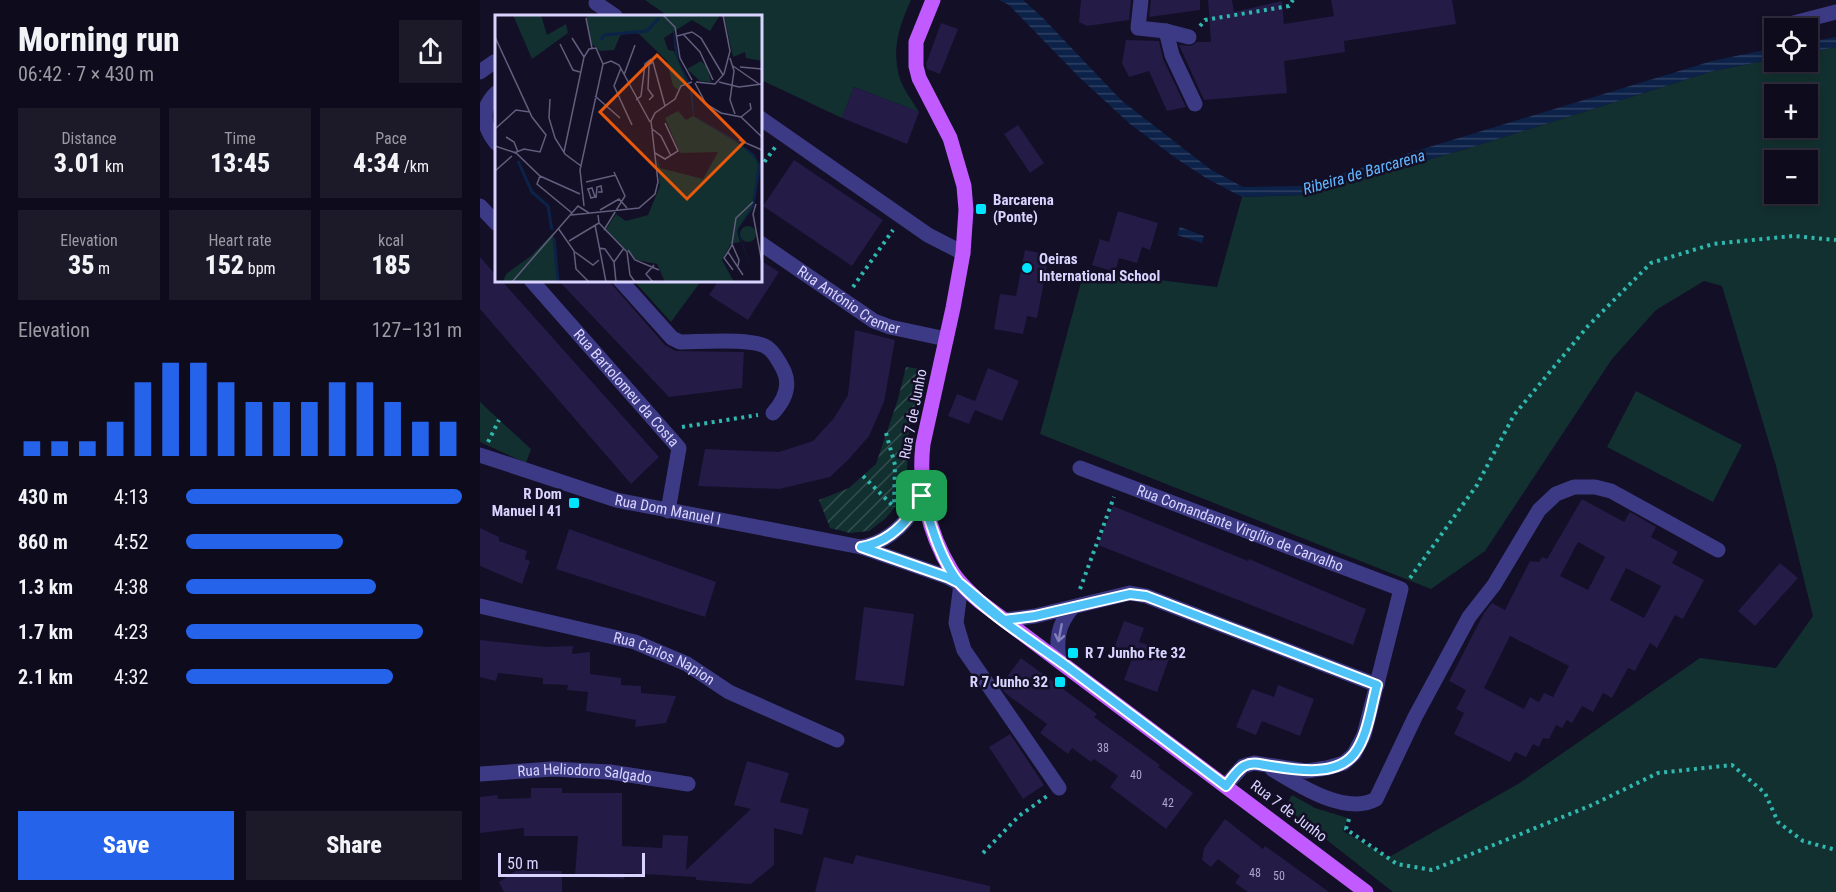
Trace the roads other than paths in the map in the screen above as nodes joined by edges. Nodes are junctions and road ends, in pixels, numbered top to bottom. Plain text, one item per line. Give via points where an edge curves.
1 (933, 0) edge
2 (1141, 0) edge
3 (596, 3) dead end
4 (1836, 12) edge
5 (614, 15) edge
6 (1813, 18) edge
7 (1166, 31) junction
8 (1189, 37) road end
9 (495, 62) edge
10 (480, 72) edge
11 (495, 95) edge
12 (1195, 104) dead end
13 (762, 119) edge
14 (495, 141) edge
15 (480, 206) edge
16 (495, 222) edge
17 (762, 244) edge
18 (963, 253) junction
19 (533, 282) edge
20 (622, 282) edge
21 (946, 339) junction
22 (773, 413) road end
23 (481, 456) edge
24 (1080, 468) dead end
25 (922, 496) junction
26 (668, 511) junction
27 (861, 547) junction
28 (1718, 550) dead end
29 (961, 584) junction
30 (480, 606) edge
31 (1072, 608) junction
32 (1004, 620) junction
33 (1059, 661) junction
34 (1377, 685) junction
35 (837, 740) dead end
36 (1267, 766) junction
37 (480, 774) edge
38 (688, 784) dead end
39 (1226, 786) junction
40 (1059, 788) road end
41 (1366, 892) edge

1 - 18 main road, Rua 7 de Junho via 916,42 916,66 959,163 966,210
2 - 7 street via 1138,28
3 - 5 street
4 - 6 street
7 - 8 street
7 - 12 street via 1172,55
9 - 10 street
11 - 14 street via 485,110 484,123
13 - 18 street via 928,235
15 - 16 street
17 - 21 street, Rua António Cremer via 874,321
18 - 21 main road, Rua 7 de Junho
19 - 26 street, Rua Bartolomeu da Costa via 679,448
20 - 22 street via 672,338 681,342 757,343 768,348 779,360 787,386 784,401
21 - 25 main road, Rua 7 de Junho via 923,444
23 - 26 street, Rua Dom Manuel I via 616,501
24 - 34 street, Rua Comandante Virgílio de Carvalho via 1401,589
25 - 27 street via 908,519 885,539
25 - 29 main road, Rua 7 de Junho via 950,570
26 - 27 street, Rua Dom Manuel I
27 - 29 street, Rua Dom Manuel I
28 - 36 street via 1611,491 1574,487 1556,494 1539,510 1494,585 1469,617 1376,799 1367,804 1327,799
29 - 32 main road, Rua 7 de Junho
29 - 40 street via 956,623 964,650
30 - 35 street, Rua Carlos Napion via 635,642 687,664 729,692
31 - 32 street
31 -> 33 street via 1058,633
31 - 34 street via 1130,594 1146,596
32 - 33 main road, Rua 7 de Junho
33 - 39 main road, Rua 7 de Junho
34 - 36 street via 1364,735 1344,763 1306,771
36 - 39 street via 1243,766
37 - 38 street, Rua Heliodoro Salgado via 553,769 610,772
39 - 41 main road, Rua 7 de Junho

